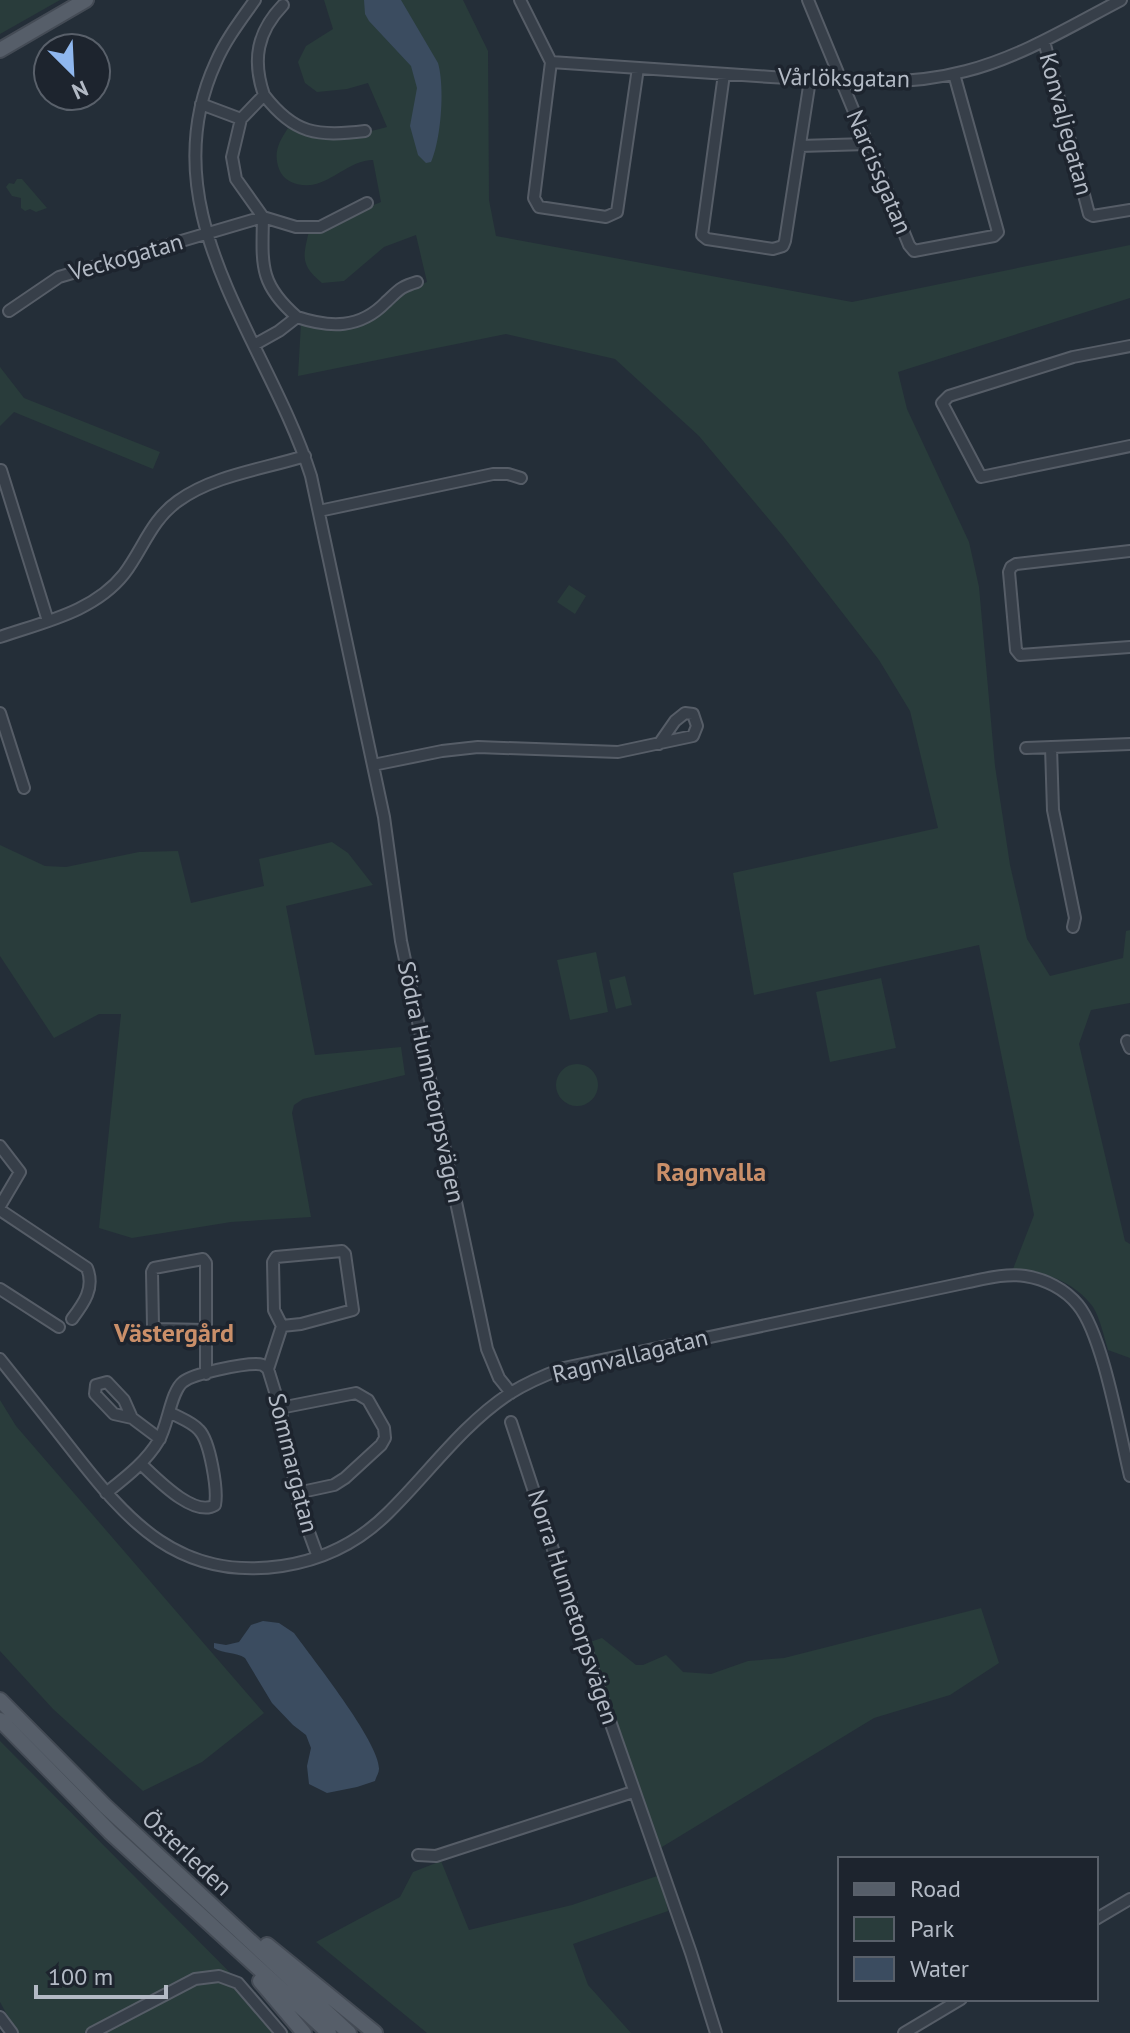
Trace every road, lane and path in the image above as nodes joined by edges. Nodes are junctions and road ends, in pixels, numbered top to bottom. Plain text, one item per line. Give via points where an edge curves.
1 (86, 0) edge
2 (255, 0) edge
3 (520, 0) edge
4 (808, 0) edge
5 (1121, 0) edge
6 (283, 5) dead end
7 (1044, 41) junction
8 (0, 50) edge
9 (551, 62) junction
10 (638, 68) junction
11 (724, 74) junction
12 (954, 74) junction
13 (810, 80) junction
14 (841, 82) junction
15 (264, 95) junction
16 (201, 104) junction
17 (241, 119) junction
18 (365, 131) dead end
19 (867, 144) junction
20 (800, 146) junction
21 (367, 203) dead end
22 (1130, 210) edge
23 (263, 217) junction
24 (206, 235) junction
25 (417, 282) dead end
26 (9, 311) dead end
27 (297, 317) junction
28 (254, 345) junction
29 (1130, 346) edge
30 (1130, 446) edge
31 (305, 456) junction
32 (1, 470) edge
33 (521, 478) dead end
34 (319, 511) junction
35 (1130, 551) edge
36 (48, 621) junction
37 (0, 637) edge
38 (1130, 647) edge
39 (0, 713) edge
40 (659, 744) dead end
41 (1130, 744) edge
42 (1051, 747) junction
43 (1026, 748) dead end
44 (373, 765) junction
45 (24, 788) dead end
46 (1073, 927) dead end
47 (0, 1146) edge
48 (0, 1208) edge
49 (0, 1289) edge
50 (72, 1319) dead end
51 (282, 1326) junction
52 (59, 1327) dead end
53 (206, 1330) junction
54 (0, 1359) edge
55 (268, 1369) junction
56 (206, 1374) junction
57 (511, 1393) junction
58 (280, 1408) junction
59 (171, 1413) junction
60 (132, 1418) dead end
61 (511, 1422) dead end
62 (160, 1439) junction
63 (141, 1464) junction
64 (1130, 1476) edge
65 (106, 1493) junction
66 (297, 1493) junction
67 (318, 1557) junction
68 (0, 1700) edge
69 (0, 1720) edge
70 (633, 1792) junction
71 (418, 1855) dead end
72 (180, 1877) junction
73 (1130, 1899) edge
74 (1098, 1918) edge
75 (226, 1941) junction
76 (958, 2001) edge
77 (0, 2017) edge
78 (12, 2033) edge
79 (92, 2033) edge
80 (281, 2033) edge
81 (304, 2033) edge
82 (329, 2033) edge
83 (349, 2033) edge
84 (375, 2033) edge
85 (716, 2033) edge
86 (904, 2033) edge

1 - 8 main road
2 - 16 street, Södra Hunnetorpsvägen via 220,54
3 - 9 street
4 - 14 street, Narcissgatan
5 - 7 street, Vårlöksgatan
6 - 15 street via 258,45
7 - 12 street, Vårlöksgatan
7 - 22 street, Konvaljegatan via 1089,214
9 - 10 street, Vårlöksgatan
9 - 10 street via 534,200 541,208 606,217 618,209
10 - 11 street, Vårlöksgatan
11 - 13 street, Vårlöksgatan
11 - 20 street via 703,237 773,249 783,246
12 - 14 street, Vårlöksgatan
12 - 19 street, Narcissgatan via 998,228 995,235 912,250
13 - 14 street, Vårlöksgatan
13 - 20 street
14 - 19 street, Narcissgatan
15 - 17 street
15 - 18 street via 279,114 308,132
16 - 17 street
16 - 24 street, Södra Hunnetorpsvägen via 196,155
17 - 23 street via 232,157 236,179
19 - 20 street
21 - 23 street via 320,227 296,227
23 - 24 street
23 - 27 street via 266,279
24 - 26 street, Veckogatan via 59,277
24 - 28 street, Södra Hunnetorpsvägen
25 - 27 street via 399,288 385,304 355,322 320,325
27 - 28 street
28 - 31 street, Södra Hunnetorpsvägen
29 - 30 street via 1073,357 942,403 981,477
31 - 34 street, Södra Hunnetorpsvägen
31 - 36 street via 186,496 153,524 108,590
32 - 36 street
33 - 34 street via 493,474
34 - 44 street, Södra Hunnetorpsvägen
35 - 38 street via 1011,567 1020,655
36 - 37 street
39 - 45 street
40 - 44 street via 608,753 478,747
41 - 42 street
42 - 43 street
42 - 46 street via 1053,810
44 - 57 street, Södra Hunnetorpsvägen via 401,941 487,1349
47 - 48 street via 20,1172
48 - 50 street via 87,1268 88,1297
49 - 52 street
51 - 51 street via 353,1310 342,1251 276,1257 274,1310
51 - 55 street, Sommargatan
53 - 53 street via 153,1326 154,1268 203,1259
53 - 56 street
54 - 65 street, Ragnvallagatan
55 - 56 street, Sommargatan via 256,1364
55 - 58 street, Sommargatan
56 - 59 street, Sommargatan via 181,1384
57 - 64 street, Ragnvallagatan via 579,1363 964,1283 1026,1276 1061,1290 1087,1319
57 - 67 street, Ragnvallagatan via 477,1419 373,1527
58 - 66 street, Sommargatan
58 - 66 street via 356,1393 368,1400 384,1428 381,1445 345,1478
59 - 62 street, Sommargatan
59 - 63 street via 205,1440 215,1505 199,1509
60 - 62 street
61 - 70 street, Norra Hunnetorpsvägen
62 - 63 street, Sommargatan
63 - 65 street, Sommargatan
65 - 67 street, Ragnvallagatan via 164,1544 206,1561 251,1568
66 - 67 street, Sommargatan
68 - 72 main road, Österleden
69 - 75 main road, Österleden
70 - 71 street via 436,1856
70 - 85 street, Norra Hunnetorpsvägen
72 - 83 main road, Österleden
72 - 84 main road
73 - 74 street
75 - 81 main road
75 - 82 main road, Österleden
76 - 86 street
77 - 78 street
79 - 80 street via 195,1979 219,1976 238,1983

